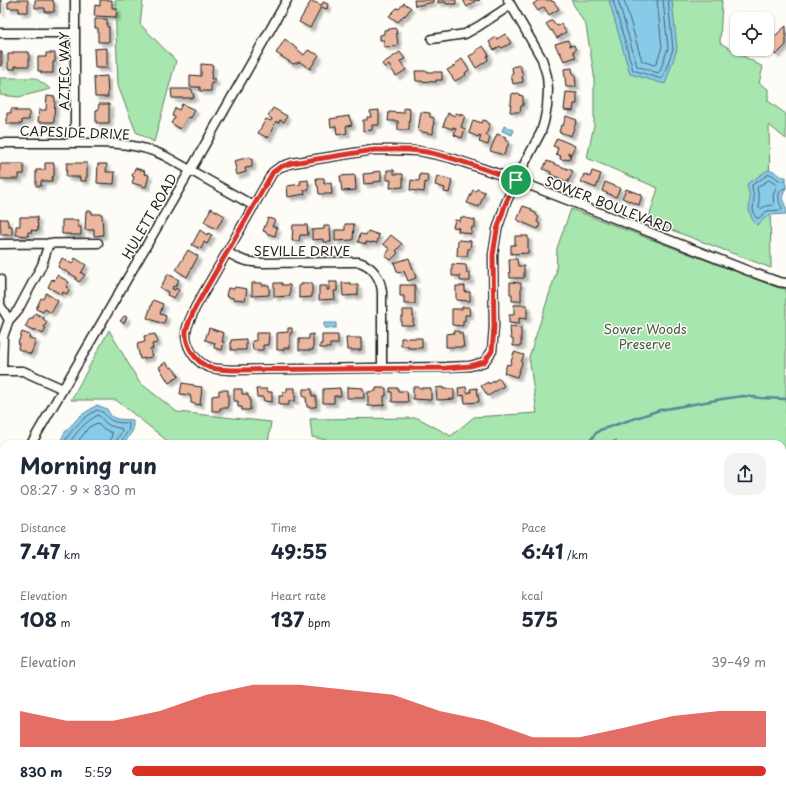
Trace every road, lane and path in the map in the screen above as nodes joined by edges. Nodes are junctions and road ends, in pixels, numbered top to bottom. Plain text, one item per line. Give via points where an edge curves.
1 (75, 0) edge
2 (287, 0) edge
3 (509, 2) edge
4 (0, 33) edge
5 (75, 33) junction
6 (432, 39) dead end
7 (75, 142) junction
8 (0, 143) edge
9 (190, 170) junction
10 (516, 180) junction
11 (254, 206) junction
12 (98, 243) dead end
13 (0, 244) edge
14 (49, 244) junction
15 (227, 252) junction
16 (0, 279) edge
17 (786, 283) edge
18 (9, 320) junction
19 (382, 368) junction
20 (1, 371) edge
21 (63, 389) junction
22 (33, 440) edge

1 - 5 street, AZTEC WAY
2 - 9 street, HULETT ROAD
3 - 6 street via 465,34
3 - 10 street, SOWER BOULEVARD via 542,59 548,90 541,132
4 - 5 street
5 - 7 street, AZTEC WAY
7 - 8 street, CAPESIDE DRIVE
7 - 9 street, CAPESIDE DRIVE via 140,147 157,152
9 - 11 street, CAPESIDE DRIVE
9 - 21 street, HULETT ROAD
10 - 11 street, SOWER BOULEVARD via 452,158 419,151 374,150 280,167 273,172
10 - 17 street, SOWER BOULEVARD via 754,273
10 - 19 street, SOWER BOULEVARD via 497,230 493,255 492,351 484,362 470,366
11 - 15 street, SOWER BOULEVARD
12 - 14 street
13 - 14 street
14 - 18 street via 42,265 18,310
15 - 19 street, SEVILLE DRIVE via 249,262 349,262 361,263 374,271 382,292
15 - 19 street, SOWER BOULEVARD via 195,308 186,331 189,349 205,366 231,370
16 - 18 street via 0,305
18 - 20 street via 4,337
20 - 21 street via 23,371
21 - 22 street, HULETT ROAD

